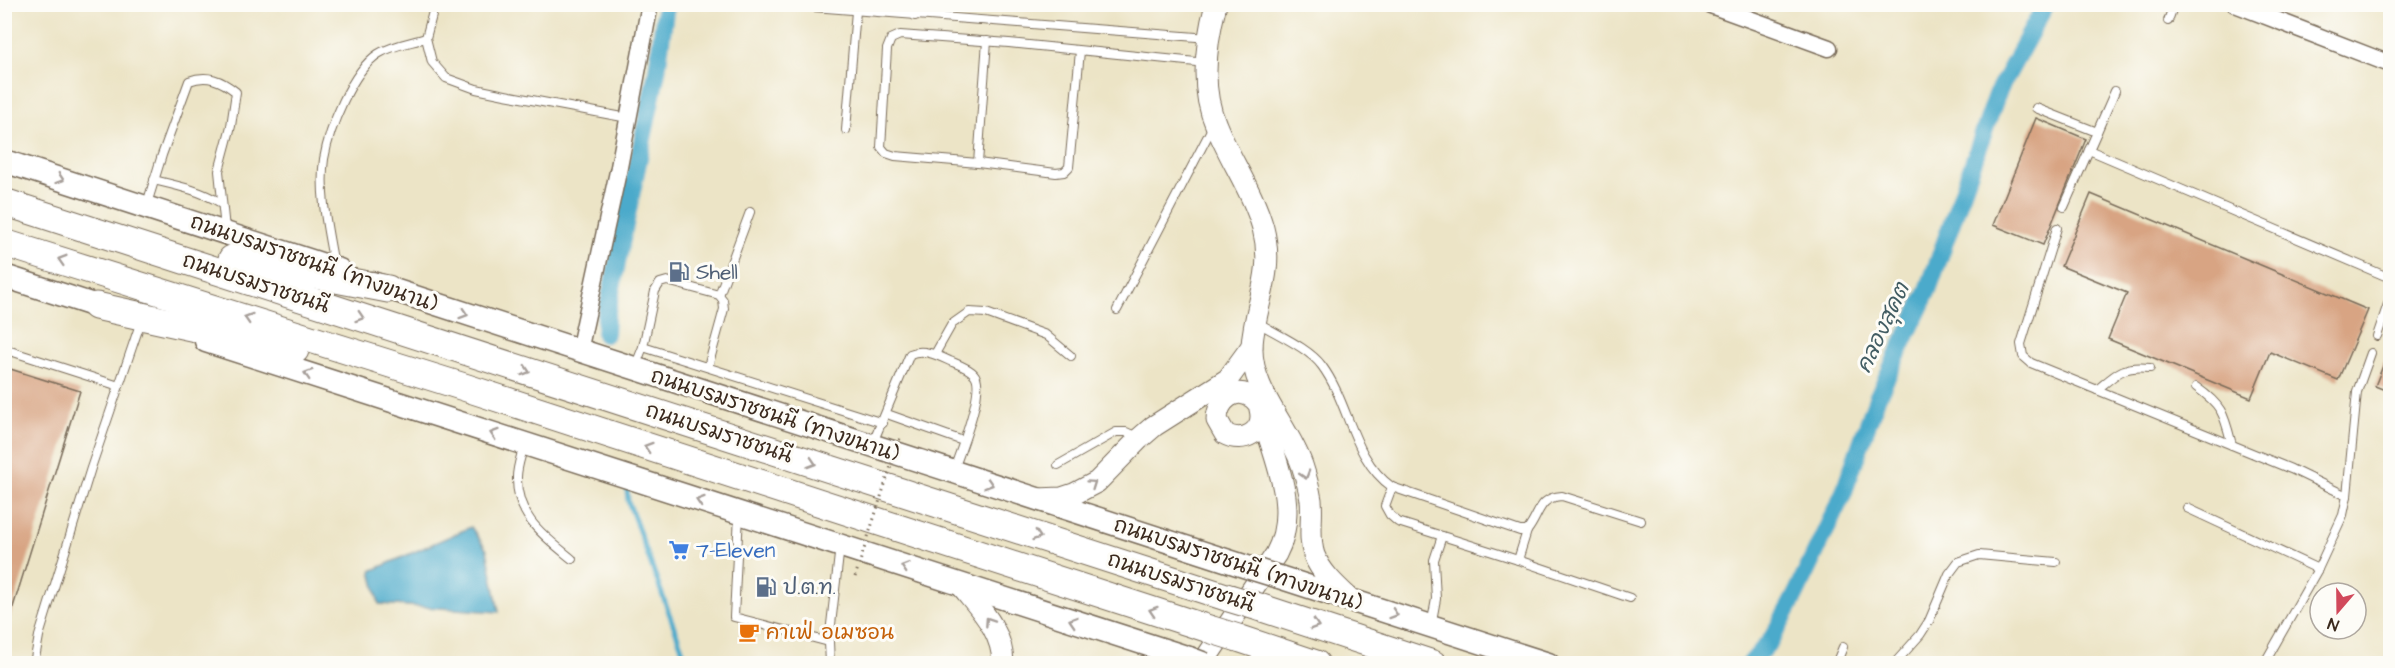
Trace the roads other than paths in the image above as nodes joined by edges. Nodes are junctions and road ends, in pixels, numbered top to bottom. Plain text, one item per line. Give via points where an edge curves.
1 (435, 4) edge
2 (650, 4) edge
3 (775, 4) edge
4 (916, 4) edge
5 (1216, 4) edge
6 (1708, 4) edge
7 (2174, 4) edge
8 (2235, 4) edge
9 (856, 11) junction
10 (915, 16) junction
11 (2168, 21) dead end
12 (426, 38) junction
13 (1209, 38) junction
14 (987, 41) junction
15 (1830, 48) dead end
16 (1080, 51) junction
17 (1206, 63) junction
18 (2391, 64) edge
19 (2115, 91) dead end
20 (2036, 108) dead end
21 (627, 118) junction
22 (1215, 123) junction
23 (846, 130) dead end
24 (2097, 132) junction
25 (2089, 150) junction
26 (4, 161) edge
27 (978, 163) junction
28 (154, 180) junction
29 (4, 202) edge
30 (221, 203) junction
31 (146, 207) junction
32 (2064, 207) dead end
33 (750, 212) dead end
34 (2057, 228) dead end
35 (226, 233) junction
36 (108, 235) junction
37 (4, 243) edge
38 (334, 268) junction
39 (4, 276) edge
40 (2391, 278) edge
41 (388, 290) junction
42 (719, 295) junction
43 (2391, 298) edge
44 (96, 306) junction
45 (1117, 310) dead end
46 (141, 320) junction
47 (1257, 322) junction
48 (2378, 336) dead end
49 (1252, 346) junction
50 (643, 347) junction
51 (4, 349) edge
52 (579, 351) junction
53 (2371, 353) dead end
54 (934, 354) junction
55 (1071, 356) dead end
56 (708, 368) junction
57 (2150, 368) dead end
58 (634, 369) junction
59 (1256, 376) junction
60 (119, 386) junction
61 (464, 387) junction
62 (2196, 387) dead end
63 (2097, 390) junction
64 (1224, 399) junction
65 (1195, 402) junction
66 (1261, 412) junction
67 (887, 414) junction
68 (883, 423) junction
69 (1139, 438) junction
70 (963, 441) junction
71 (1292, 442) junction
72 (525, 444) junction
73 (2232, 445) junction
74 (872, 446) junction
75 (1058, 465) dead end
76 (953, 472) junction
77 (1392, 487) junction
78 (2347, 496) junction
79 (1037, 499) junction
80 (2187, 508) dead end
81 (739, 513) junction
82 (1641, 521) dead end
83 (1527, 531) junction
84 (1442, 536) junction
85 (840, 546) junction
86 (572, 559) dead end
87 (1518, 561) junction
88 (2056, 562) dead end
89 (2318, 569) junction
90 (961, 585) junction
91 (1630, 598) dead end
92 (1351, 600) junction
93 (1431, 626) junction
94 (830, 642) junction
95 (1843, 647) dead end
96 (1199, 662) edge
97 (34, 663) edge
98 (830, 663) edge
99 (1003, 663) edge
100 (1316, 663) edge
101 (1433, 663) edge
102 (1548, 663) edge
103 (1836, 663) edge
104 (1894, 663) edge
105 (2264, 663) edge

1 - 12 lane
2 - 21 street
3 - 9 lane
4 - 10 lane
5 - 13 street
6 - 15 street
7 - 11 lane
8 - 18 street
9 - 10 lane
9 - 23 lane
10 - 13 lane
12 - 21 lane via 432,62 446,78 476,89
12 - 38 lane via 377,54 352,83 341,106 324,159
13 - 17 street
14 - 16 lane
14 - 27 lane
14 - 27 lane via 900,35 891,39 888,48 881,147 894,156
16 - 17 lane
16 - 27 lane via 1069,167 1056,173
17 - 22 street
19 - 24 lane
20 - 24 lane
21 - 52 street
22 - 45 lane
22 - 47 street via 1253,199 1263,229 1268,257
24 - 25 lane
25 - 32 lane
25 - 40 lane
26 -> 31 main road, ถนนบรมราชชนนี (ทางขนาน)
28 - 30 lane via 194,189
28 - 30 lane via 189,81 201,76 222,81 236,92 237,100 219,171
28 - 31 lane
29 - 36 highway, ถนนบรมราชชนนี
30 - 35 lane
31 - 35 main road, ถนนบรมราชชนนี (ทางขนาน)
33 - 42 lane
34 - 63 lane via 2021,344 2023,356 2031,363
35 - 38 main road, ถนนบรมราชชนนี (ทางขนาน)
36 - 41 highway
36 -> 101 highway, ถนนบรมราชชนนี, bridge
61 -> 37 highway, ถนนบรมราชชนนี
38 - 41 main road, ถนนบรมราชชนนี (ทางขนาน)
39 - 44 main road
41 -> 52 main road, ถนนบรมราชชนนี (ทางขนาน)
42 - 50 lane via 667,281 660,284
42 - 56 lane via 724,309
43 - 48 lane
44 - 46 main road
44 - 61 highway
46 - 60 lane
72 -> 46 main road
47 - 49 street
47 - 77 lane via 1320,364 1367,462
49 - 59 street
49 - 65 street via 1228,379
50 - 56 lane
50 - 58 lane
51 - 60 lane
52 - 58 main road, ถนนบรมราชชนนี (ทางขนาน)
53 - 78 lane via 2357,392
54 - 55 lane via 952,324 969,312 986,313 1046,335
54 - 67 lane via 910,354
54 - 70 lane via 975,374 978,381
56 - 68 lane
57 - 63 lane via 2123,369
58 - 74 main road, ถนนบรมราชชนนี (ทางขนาน)
59 - 66 street
59 - 71 street
60 - 97 lane via 39,636
100 -> 61 highway, ถนนบรมราชชนนี, bridge
62 - 73 lane via 2223,411
63 - 73 lane
64 - 65 street
64 - 66 street via 1245,394
64 - 66 street via 1217,420 1225,434 1232,437 1253,434 1261,422
65 - 69 street
66 - 71 street
66 - 96 street via 1287,504 1284,535 1276,554
67 - 68 lane
67 - 70 lane
68 - 74 lane
69 - 75 lane via 1116,432
79 -> 69 street via 1062,498 1085,490
70 - 76 lane
71 -> 92 street via 1311,501 1311,542 1315,555 1322,569
81 -> 72 main road
72 - 86 lane via 517,475 525,515
73 - 78 lane
74 - 76 main road, ถนนบรมราชชนนี (ทางขนาน)
76 -> 79 main road, ถนนบรมราชชนนี (ทางขนาน)
77 - 83 lane
77 - 84 lane via 1385,506 1390,515 1398,522
78 - 89 lane via 2343,515
79 - 92 main road, ถนนบรมราชชนนี (ทางขนาน), bridge
80 - 89 lane
81 - 85 main road
81 - 94 lane via 734,617
82 - 83 lane via 1551,496
83 - 87 lane
84 - 87 lane
84 - 93 lane via 1434,560 1436,599
90 -> 85 main road
85 - 94 lane
87 - 91 lane
88 - 104 lane via 1979,555 1958,562 1929,621
89 - 105 lane
96 -> 90 main road
99 -> 90 street via 993,625
92 -> 93 main road, ถนนบรมราชชนนี (ทางขนาน)
93 - 102 main road, ถนนบรมราชชนนี (ทางขนาน)
94 - 98 lane
95 - 103 lane

